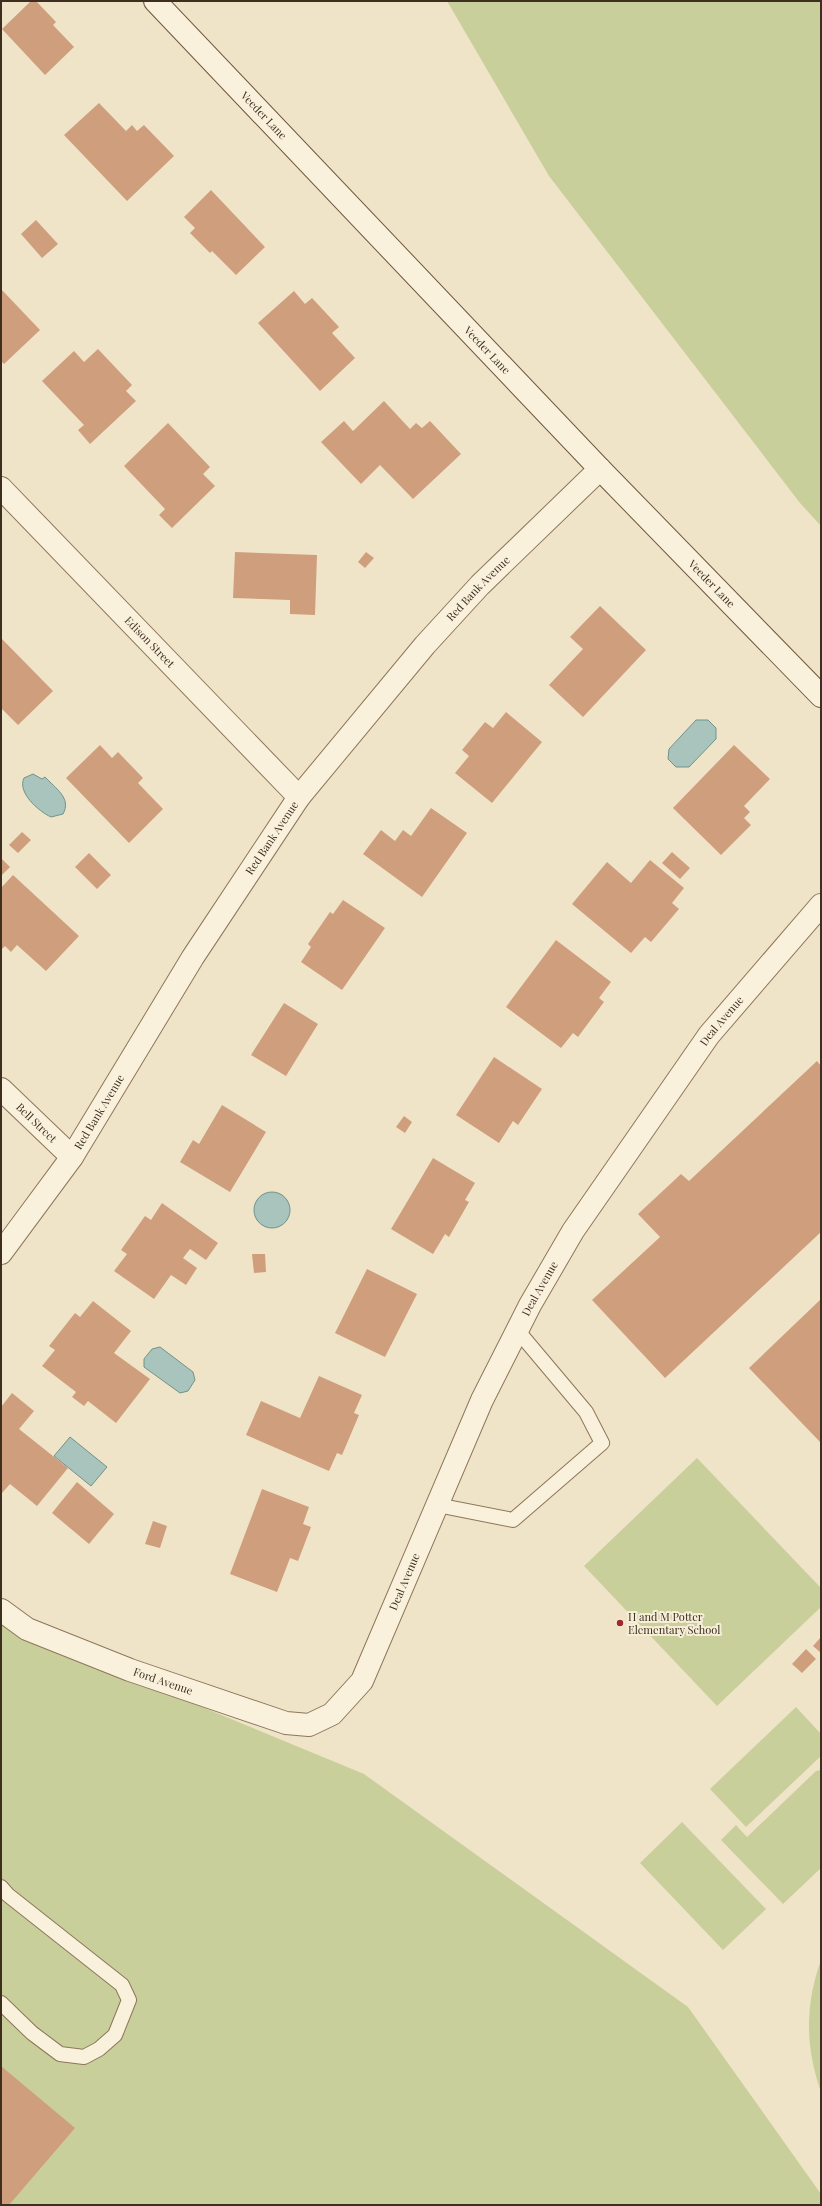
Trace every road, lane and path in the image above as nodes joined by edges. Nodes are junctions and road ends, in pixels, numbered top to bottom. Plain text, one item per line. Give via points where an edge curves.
1 (155, 1) edge
2 (600, 469) junction
3 (1, 488) edge
4 (821, 696) edge
5 (299, 797) junction
6 (821, 905) edge
7 (1, 1088) edge
8 (72, 1157) junction
9 (1, 1253) edge
10 (517, 1330) junction
11 (437, 1505) junction
12 (1, 1610) edge
13 (332, 1714) joint
14 (3, 1895) edge
15 (1, 2003) edge

1 - 2 street, Veeder Lane
2 - 4 street, Veeder Lane
2 - 5 street, Red Bank Avenue via 480,585 425,645
3 - 5 street, Edison Street
5 - 8 street, Red Bank Avenue via 193,957
6 - 10 street, Deal Avenue via 709,1035 573,1231
7 - 8 street, Bell Street
8 - 9 street, Red Bank Avenue
10 - 11 street, Deal Avenue via 482,1400
10 - 11 lane via 586,1412 602,1443 513,1520
11 - 13 street, Deal Avenue via 362,1681
12 - 13 street, Ford Avenue via 27,1629 130,1670 286,1723 309,1725
14 - 15 lane via 122,1985 129,2000 115,2035 99,2049 84,2057 60,2054 32,2033

